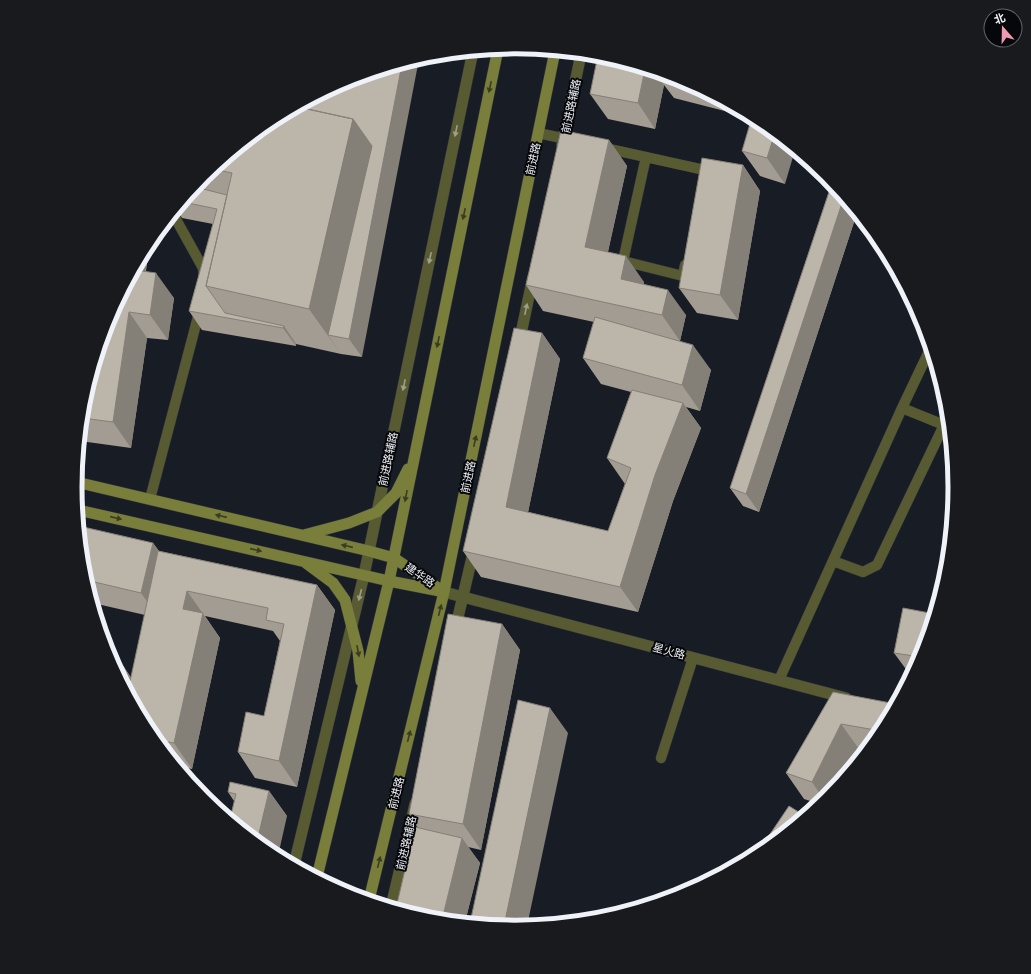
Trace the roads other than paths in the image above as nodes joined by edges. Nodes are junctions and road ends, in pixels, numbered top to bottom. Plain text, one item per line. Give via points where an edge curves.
1 (497, 55) edge
2 (554, 56) edge
3 (471, 57) edge
4 (580, 59) edge
5 (538, 133) junction
6 (564, 139) junction
7 (579, 142) edge
8 (594, 145) edge
9 (560, 154) edge
10 (646, 157) junction
11 (705, 186) edge
12 (176, 219) edge
13 (688, 253) edge
14 (536, 263) edge
15 (928, 354) edge
16 (516, 356) edge
17 (902, 408) junction
18 (414, 456) junction
19 (82, 483) edge
20 (150, 499) junction
21 (83, 511) edge
22 (378, 512) junction
23 (302, 535) junction
24 (477, 535) edge
25 (370, 551) junction
26 (394, 558) junction
27 (304, 561) junction
28 (832, 561) junction
29 (364, 575) junction
30 (389, 581) junction
31 (444, 592) junction
32 (463, 597) junction
33 (351, 627) junction
34 (452, 644) edge
35 (693, 658) junction
36 (779, 680) junction
37 (362, 690) junction
38 (855, 700) edge
39 (661, 758) dead end
40 (418, 791) edge
41 (295, 860) edge
42 (318, 872) edge
43 (370, 895) edge
44 (392, 902) edge

1 -> 18 main road
2 - 5 main road, 前进路
3 -> 22 street, 前进路辅路
4 - 6 street, 前进路辅路
5 - 6 lane
31 -> 5 main road, 前进路
6 - 7 lane
6 - 9 street, 前进路辅路
8 - 10 lane
10 - 11 lane via 709,171
10 - 13 lane via 623,261 683,276
12 - 20 lane via 203,268 204,293
16 -> 14 street
15 - 17 lane
17 - 28 lane
17 - 28 lane via 944,425 877,565 863,572
18 - 22 main road via 396,492
18 -> 26 main road
19 - 20 main road, 建华路
23 -> 20 main road, 建华路
21 -> 27 main road, 建华路
22 - 23 main road
22 - 25 street, 前进路辅路
25 -> 23 main road, 建华路
24 - 32 street
25 - 26 main road, 建华路
25 - 29 street, 前进路辅路
26 - 30 main road
26 - 31 main road, 建华路
27 - 29 main road, 建华路
27 - 33 main road via 332,583 345,600
28 - 36 lane
29 - 30 main road, 建华路
29 -> 33 street, 前进路辅路
30 - 31 main road, 建华路
30 - 37 main road
31 - 32 street, 星火路
43 -> 31 main road, 前进路
32 - 34 street
32 - 35 street, 星火路
33 -> 37 main road via 358,651
33 - 41 street, 前进路辅路
35 - 36 street, 星火路
35 - 39 lane
36 - 38 street, 星火路
37 - 42 main road
40 - 44 street, 前进路辅路

